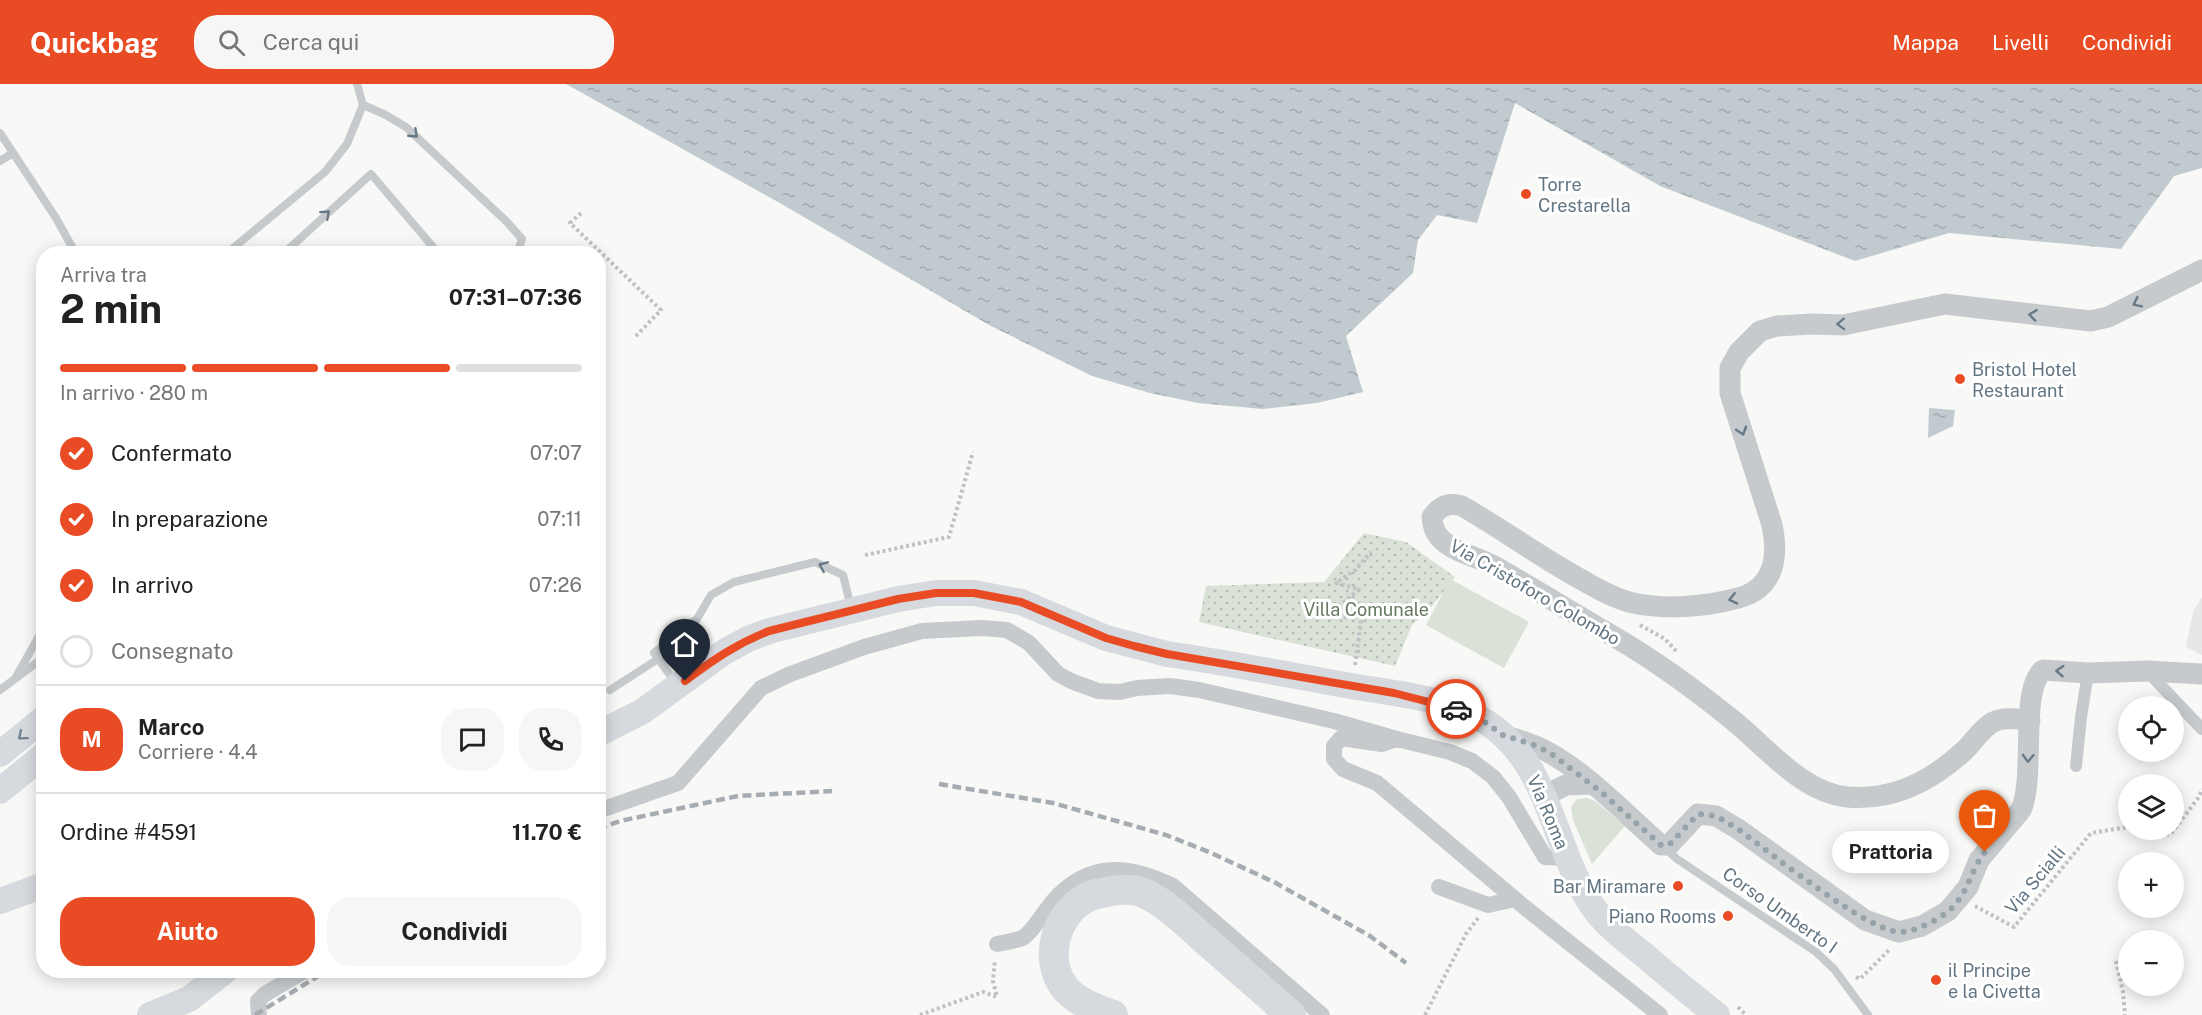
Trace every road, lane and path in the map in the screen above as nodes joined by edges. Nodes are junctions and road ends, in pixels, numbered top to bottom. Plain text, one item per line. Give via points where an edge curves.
1 (357, 84) edge
2 (363, 105) junction
3 (0, 133) edge
4 (13, 153) junction
5 (0, 161) edge
6 (581, 213) dead end
7 (72, 246) edge
8 (236, 246) edge
9 (292, 246) edge
10 (432, 246) edge
11 (520, 246) edge
12 (594, 246) edge
13 (606, 257) edge
14 (2202, 270) edge
15 (634, 338) dead end
16 (973, 452) dead end
17 (1371, 552) dead end
18 (865, 555) dead end
19 (842, 613) junction
20 (36, 641) edge
21 (658, 659) junction
22 (36, 663) edge
23 (2147, 670) junction
24 (2088, 673) junction
25 (2202, 674) edge
26 (16, 677) junction
27 (678, 686) junction
28 (1353, 686) junction
29 (0, 690) edge
30 (610, 690) dead end
31 (2031, 710) junction
32 (36, 725) edge
33 (2202, 729) edge
34 (606, 730) edge
35 (1503, 735) junction
36 (1397, 740) junction
37 (0, 754) edge
38 (36, 762) edge
39 (2076, 765) dead end
40 (1591, 784) junction
41 (2202, 789) edge
42 (0, 791) edge
43 (1544, 796) junction
44 (606, 808) edge
45 (2184, 817) edge
46 (2118, 829) edge
47 (1661, 845) junction
48 (1568, 858) junction
49 (1439, 887) dead end
50 (36, 888) edge
51 (1961, 898) junction
52 (1515, 899) junction
53 (0, 901) edge
54 (1488, 905) junction
55 (1899, 932) junction
56 (997, 944) joint
57 (2116, 962) dead end
58 (216, 978) edge
59 (292, 978) edge
60 (1860, 979) dead end
61 (150, 1015) edge
62 (259, 1015) edge
63 (920, 1015) edge
64 (1113, 1015) edge
65 (1291, 1015) edge
66 (1322, 1015) edge
67 (1425, 1015) edge
68 (1660, 1015) edge
69 (1717, 1015) edge
70 (1868, 1015) edge
71 (2125, 1015) edge

1 - 2 lane
2 - 8 lane via 347,144 325,172
2 -> 11 lane via 405,127 507,222 522,239
3 - 4 lane
4 - 5 lane
4 - 7 lane
6 - 12 path via 570,223
9 -> 10 lane via 371,174
13 - 15 path via 661,310
14 -> 31 street, Via Cristoforo Colombo via 2091,321 1945,304 1843,325 1777,326 1760,331 1739,352 1730,368 1730,393 1776,543 1765,582 1749,595 1692,606 1631,603 1594,587 1462,506 1443,506 1432,517 1439,537 1452,547 1490,564 1663,668 1736,723 1783,765 1825,790 1868,797 1905,790 1949,764 1991,723
16 - 18 path via 949,537
17 - 28 path via 1336,583 1359,590 1326,613 1335,618 1362,615
19 -> 21 lane via 843,575 815,562 734,582 711,595 697,619 654,653
19 - 27 main road, Via Roma via 748,639
19 - 28 main road, Via Roma via 936,593 994,596 1021,602 1134,646
20 - 26 lane
21 - 27 lane
21 - 30 lane
22 - 26 lane
23 - 24 street
23 - 25 street
23 - 33 street
24 -> 31 street via 2043,670 2036,679
24 - 39 street
26 - 29 lane
27 - 34 main road, Via Roma via 643,711
28 - 35 main road, Via Roma via 1446,705 1479,718
31 -> 51 street via 2025,800 1979,860
32 -> 37 main road
35 - 40 street via 1545,751
35 - 43 main road, Via Roma via 1526,762
36 - 44 street via 1199,690 1170,686 1098,691 1058,674 1029,642 1006,630 922,631 864,647 761,688 678,783
36 - 48 street via 1472,761 1493,777 1509,797 1545,857
36 - 52 street via 1382,744 1341,738 1334,746 1334,759 1343,769 1377,783
38 - 42 main road
40 - 43 street via 1566,785
40 - 47 street
41 - 45 path
43 - 48 main road, Via Roma
46 - 51 path, Via Scialli via 2091,833 2014,927
47 - 55 street via 1669,845 1698,814 1716,816 1865,920
47 - 70 lane, Corso Umberto I via 1816,952 1834,969
48 - 69 main road, Via Roma via 1592,906 1620,935
49 - 54 street
50 - 53 main road
51 - 55 street via 1936,919
52 - 54 street
52 - 68 street
54 - 67 path via 1466,934
55 - 60 path via 1893,946
56 - 63 path via 993,981 997,997 983,992
56 - 66 street via 1024,937 1078,879 1109,870 1129,870 1173,886
57 - 71 path
58 - 61 main road via 189,999
59 - 62 street via 258,1001
64 - 65 highway via 1083,1002 1064,987 1053,960 1053,945 1071,911 1086,898 1124,889 1142,892 1172,911

